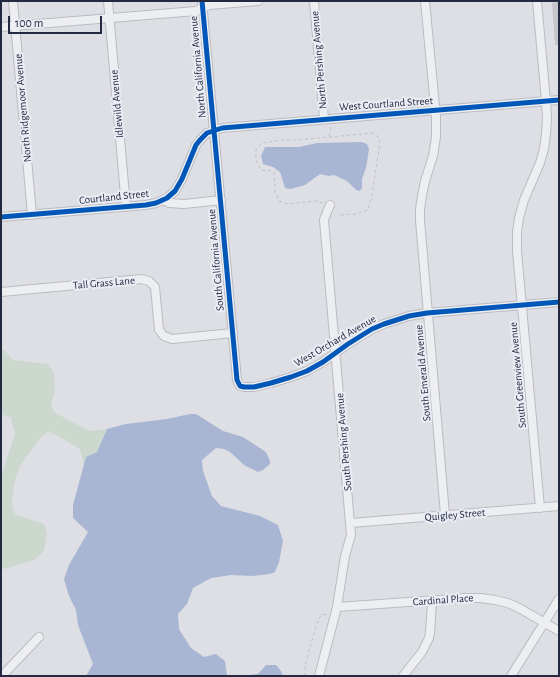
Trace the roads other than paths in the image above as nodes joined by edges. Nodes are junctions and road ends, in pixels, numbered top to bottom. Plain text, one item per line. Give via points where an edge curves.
1 (13, 1) edge
2 (108, 1) edge
3 (258, 1) edge
4 (314, 1) edge
5 (425, 1) edge
6 (537, 1) edge
7 (203, 5) edge
8 (110, 18) junction
9 (15, 26) junction
10 (1, 27) edge
11 (559, 100) edge
12 (546, 101) junction
13 (435, 110) junction
14 (324, 119) junction
15 (214, 130) junction
16 (163, 200) junction
17 (220, 200) junction
18 (330, 205) road end
19 (126, 207) junction
20 (32, 215) junction
21 (1, 217) edge
22 (1, 292) edge
23 (559, 302) edge
24 (522, 305) junction
25 (427, 313) junction
26 (233, 333) junction
27 (336, 353) junction
28 (240, 386) joint
29 (559, 506) edge
30 (540, 508) junction
31 (446, 515) junction
32 (351, 523) junction
33 (559, 598) edge
34 (432, 601) junction
35 (337, 607) junction
36 (544, 622) junction
37 (559, 631) edge
38 (39, 637) dead end
39 (2, 676) edge
40 (319, 676) edge
41 (403, 676) edge
42 (511, 676) edge

1 - 9 street, North Ridgemoor Avenue
2 - 8 street, Idlewild Avenue
3 - 7 street
4 - 14 street, North Pershing Avenue
5 - 13 street, South Emerald Avenue
6 - 12 street, South Greenview Avenue
7 - 8 street via 196,11
7 - 15 street, North California Avenue
8 - 9 street
8 - 19 street, Idlewild Avenue
9 - 10 street
9 - 20 street, North Ridgemoor Avenue
11 - 12 street, West Courtland Street
12 - 13 street, West Courtland Street
12 - 24 street, South Greenview Avenue via 544,149 524,200 517,232
13 - 14 street, West Courtland Street
13 - 25 street, South Emerald Avenue via 436,137 420,209
14 - 15 street, West Courtland Street
15 - 16 street, Courtland Street via 207,133 196,145 182,180 175,191
15 - 17 street, South California Avenue
16 - 17 street via 184,204
16 - 19 street, Courtland Street
17 - 26 street, South California Avenue
18 - 27 street, South Pershing Avenue via 324,220
19 - 20 street, Courtland Street
20 - 21 street, Courtland Street
22 - 26 street, Tall Grass Lane via 141,279 149,281 155,287 158,330 164,336 172,339
23 - 24 street, West Orchard Avenue
24 - 25 street, West Orchard Avenue
24 - 30 street, South Greenview Avenue
25 - 27 street, West Orchard Avenue via 384,324 360,336
25 - 31 street, South Emerald Avenue
26 - 28 street, South California Avenue via 236,380
27 - 28 street, West Orchard Avenue via 291,378 254,387
27 - 32 street, South Pershing Avenue
29 - 30 street, Quigley Street
30 - 31 street, Quigley Street
31 - 32 street, Quigley Street
32 - 35 street, South Pershing Avenue
33 - 36 street
34 - 35 street, Cardinal Place
34 - 36 street, Cardinal Place via 465,598 495,600 508,603
34 - 41 street via 429,638 422,652
35 - 40 street, South Pershing Avenue
36 - 37 street, Cardinal Place
36 - 42 street
38 - 39 street

